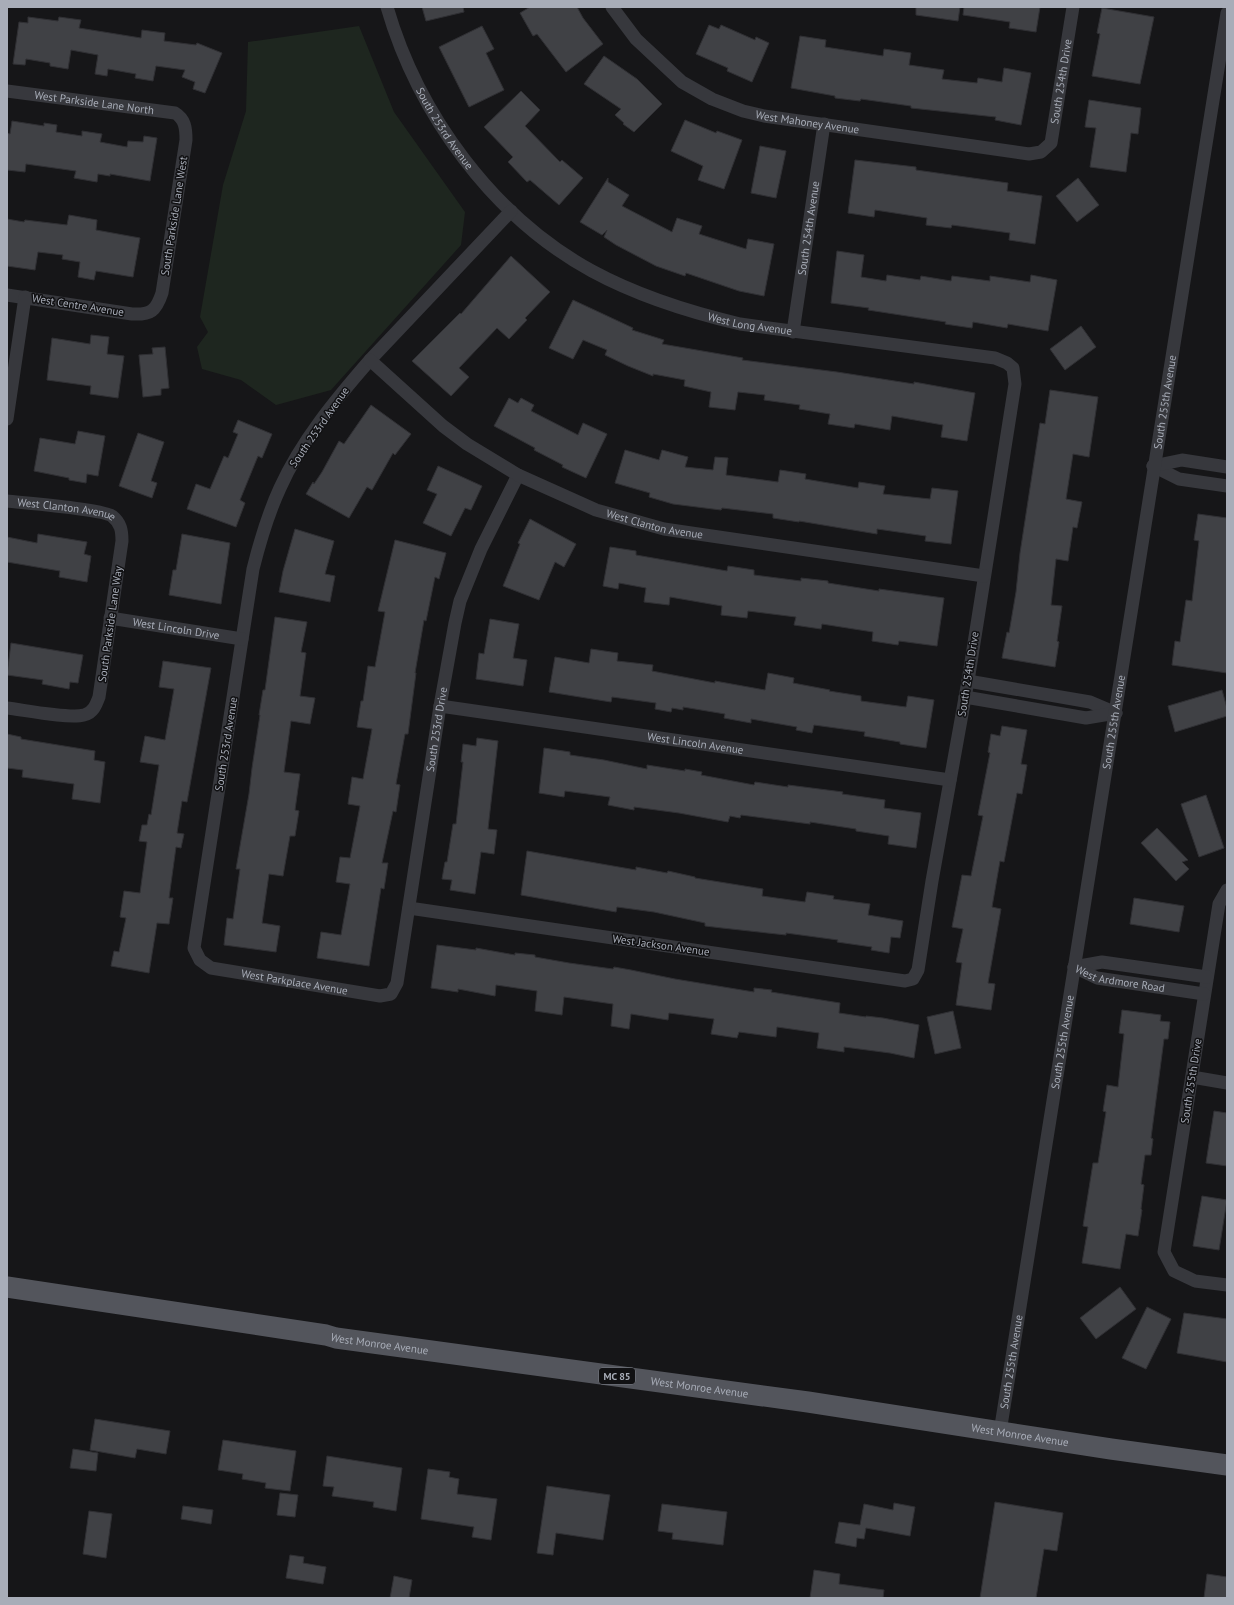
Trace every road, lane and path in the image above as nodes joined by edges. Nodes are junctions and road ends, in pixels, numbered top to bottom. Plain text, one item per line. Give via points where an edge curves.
1 (387, 7) edge
2 (612, 7) edge
3 (1073, 7) edge
4 (1227, 13) edge
5 (1224, 70) edge
6 (7, 92) edge
7 (181, 116) joint
8 (824, 124) junction
9 (1041, 152) joint
10 (511, 211) junction
11 (7, 295) edge
12 (25, 297) junction
13 (150, 313) joint
14 (793, 332) junction
15 (370, 360) junction
16 (1013, 368) joint
17 (7, 419) edge
18 (1154, 466) junction
19 (1227, 467) edge
20 (518, 475) junction
21 (1227, 486) edge
22 (7, 501) edge
23 (122, 526) joint
24 (984, 576) junction
25 (110, 618) junction
26 (242, 639) junction
27 (968, 681) junction
28 (965, 697) junction
29 (440, 706) junction
30 (7, 708) edge
31 (1116, 713) junction
32 (950, 780) junction
33 (1227, 890) edge
34 (409, 908) junction
35 (200, 960) joint
36 (1074, 967) junction
37 (1207, 977) junction
38 (913, 979) joint
39 (391, 994) joint
40 (1204, 994) junction
41 (1192, 1077) junction
42 (1227, 1083) edge
43 (1227, 1285) edge
44 (7, 1287) edge
45 (1000, 1432) junction
46 (1227, 1465) edge

1 - 10 street, South 253rd Avenue via 406,61 424,99 459,153 485,185
2 - 8 street, West Mahoney Avenue via 636,39 660,63 682,82 712,99 764,116
3 - 9 street, South 254th Drive via 1051,143
4 - 5 street, South 255th Avenue
5 - 18 street, South 255th Avenue
6 - 7 street, West Parkside Lane North via 167,111
7 - 13 street, South Parkside Lane West via 185,124 186,140 162,293 159,303
8 - 9 street, West Mahoney Avenue via 1029,154
8 - 14 street, South 254th Avenue
10 - 14 street, West Long Avenue via 569,257 618,284 699,315
10 - 15 street, South 253rd Avenue
11 - 12 street, West Centre Avenue
12 - 13 street, West Centre Avenue via 132,314
12 - 17 street
14 - 16 street, West Long Avenue via 995,358
15 - 20 street, West Clanton Avenue via 442,426
15 - 26 street, South 253rd Avenue via 317,426 280,488 258,547
16 - 24 street, South 254th Drive via 1015,384
18 - 19 street via 1182,460
18 - 21 street via 1179,479
18 - 31 street, South 255th Avenue
20 - 24 street, West Clanton Avenue via 596,510 664,529
20 - 29 street, South 253rd Drive via 481,549 460,601
22 - 23 street, West Clanton Avenue via 93,511 112,516
23 - 25 street, South Parkside Lane Way
24 - 27 street, South 254th Drive
25 - 26 street, West Lincoln Drive
25 - 30 street, South Parkside Lane Way via 100,697 94,709 84,715 60,715
26 - 35 street, South 253rd Avenue via 194,948
27 - 28 street, South 254th Drive
27 - 31 street via 1090,702
28 - 31 street via 1086,718
28 - 32 street, South 254th Drive
29 - 32 street, West Lincoln Avenue
29 - 34 street, South 253rd Drive
31 - 36 street, South 255th Avenue
32 - 38 street, South 254th Drive via 918,970
33 - 37 street, South 255th Drive via 1219,904
34 - 38 street, West Jackson Avenue via 905,982
34 - 39 street, South 253rd Drive via 397,983
35 - 39 street, West Parkplace Avenue via 211,968 380,996
36 - 37 street, West Ardmore Road via 1102,962
36 - 40 street, West Ardmore Road via 1097,978
36 - 45 street, South 255th Avenue
37 - 40 street, South 255th Drive
40 - 41 street, South 255th Drive
41 - 42 street
41 - 43 street, South 255th Drive via 1164,1252 1174,1271 1195,1281
44 - 45 main road, West Monroe Avenue / MC 85 via 336,1338 808,1402
45 - 46 main road, West Monroe Avenue / MC 85

